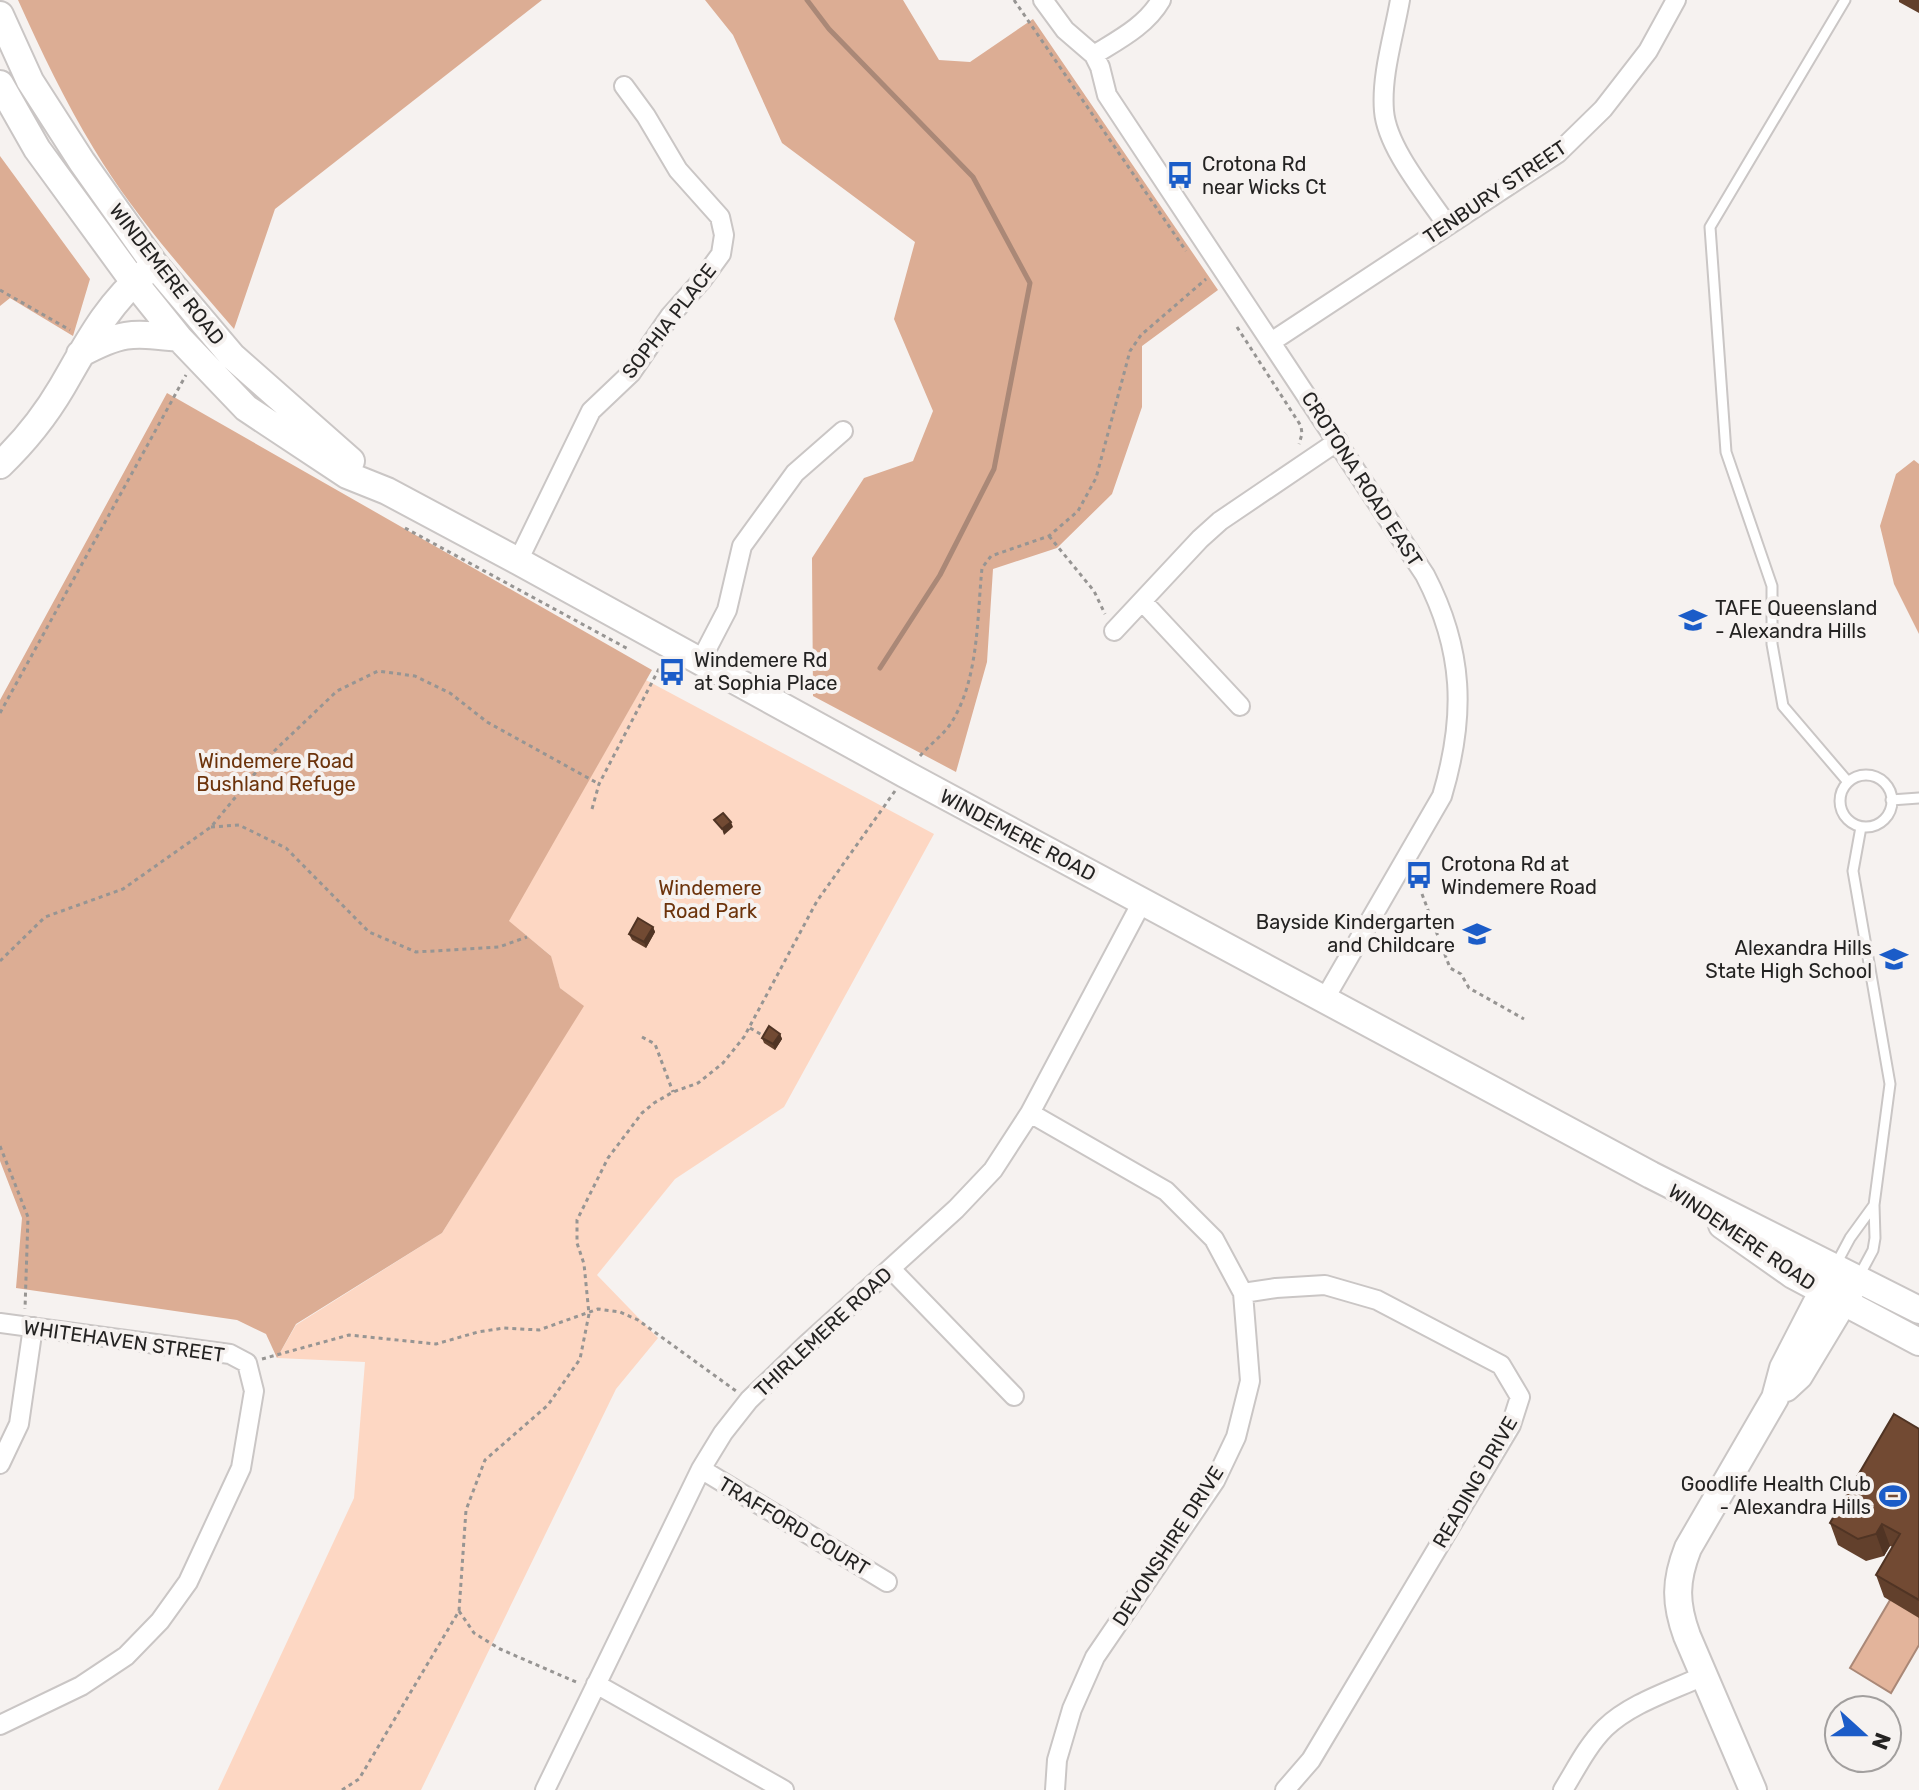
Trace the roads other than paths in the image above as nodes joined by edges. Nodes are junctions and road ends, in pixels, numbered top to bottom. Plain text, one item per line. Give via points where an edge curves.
1 (1043, 0) edge
2 (1161, 0) edge
3 (1400, 0) edge
4 (1676, 0) edge
5 (1845, 0) edge
6 (0, 15) edge
7 (1094, 55) junction
8 (0, 84) edge
9 (624, 86) dead end
10 (1447, 225) junction
11 (155, 265) junction
12 (134, 282) junction
13 (179, 338) junction
14 (1271, 342) junction
15 (84, 348) junction
16 (843, 431) dead end
17 (1338, 441) junction
18 (0, 465) edge
19 (387, 491) junction
20 (518, 561) junction
21 (1142, 601) junction
22 (1114, 631) road end
23 (700, 662) junction
24 (1240, 706) dead end
25 (1848, 782) junction
26 (1919, 799) edge
27 (1891, 800) junction
28 (1861, 827) junction
29 (1142, 902) junction
30 (1324, 1000) junction
31 (1030, 1113) junction
32 (1651, 1175) junction
33 (1874, 1205) junction
34 (891, 1269) junction
35 (1846, 1272) junction
36 (1243, 1293) junction
37 (1833, 1298) junction
38 (1919, 1310) edge
39 (0, 1323) edge
40 (29, 1326) junction
41 (1919, 1342) edge
42 (1014, 1396) dead end
43 (0, 1464) edge
44 (701, 1469) junction
45 (887, 1582) dead end
46 (1703, 1676) junction
47 (596, 1684) junction
48 (0, 1725) edge
49 (545, 1790) edge
50 (784, 1790) edge
51 (1055, 1790) edge
52 (1285, 1790) edge
53 (1563, 1790) edge
54 (1753, 1790) edge

1 - 7 street via 1065,30
2 - 7 street via 1137,27
3 - 10 street via 1384,113 1398,151
4 - 10 street, TENBURY STREET via 1648,51 1603,109 1558,153
5 - 25 lane via 1710,227 1726,452 1772,586 1772,644 1783,706
6 - 11 main road, WINDEMERE ROAD via 30,81
7 - 14 street, CROTONA ROAD EAST via 1107,95
8 - 12 main road, WINDEMERE ROAD via 37,149
9 - 20 street, SOPHIA PLACE via 678,170 720,217 721,254 631,373 591,411
10 - 14 street, TENBURY STREET
11 - 12 main road
11 - 19 main road, WINDEMERE ROAD via 232,356
12 - 13 main road, WINDEMERE ROAD
12 - 15 main road
13 - 15 main road via 136,334
13 - 19 main road, WINDEMERE ROAD via 246,408 347,475
14 - 17 street, CROTONA ROAD EAST
15 - 18 main road via 36,427
16 - 23 street via 795,473 742,546 727,610
17 - 21 street via 1220,521
17 - 30 street, CROTONA ROAD EAST via 1434,593 1452,641 1460,689 1456,741 1442,796
19 - 20 main road, WINDEMERE ROAD
20 - 23 main road, WINDEMERE ROAD
21 - 22 street
21 - 24 street
23 - 29 main road, WINDEMERE ROAD via 900,783
25 - 27 lane via 1875,776 1887,786
25 - 28 lane via 1840,804 1848,821
26 - 27 lane
27 - 28 lane via 1885,818
28 - 33 lane via 1853,871 1890,1084
29 - 30 main road, WINDEMERE ROAD
29 - 31 street, THIRLEMERE ROAD
30 - 32 main road, WINDEMERE ROAD
31 - 34 street, THIRLEMERE ROAD via 993,1170
31 - 36 street, DEVONSHIRE DRIVE via 1166,1191 1214,1239
32 - 35 main road, WINDEMERE ROAD
32 - 37 main road, WINDEMERE ROAD
33 - 35 lane via 1850,1238
33 - 35 lane via 1873,1250
34 - 42 street
34 - 44 street, THIRLEMERE ROAD via 749,1400
35 - 37 main road
35 - 38 main road, WINDEMERE ROAD
36 - 51 street, DEVONSHIRE DRIVE via 1250,1381 1236,1437 1215,1481 1095,1657 1072,1709 1057,1760
36 - 52 street, READING DRIVE via 1325,1285 1377,1300 1501,1365 1520,1397 1511,1425 1311,1760
37 - 41 main road, WINDEMERE ROAD
37 - 46 main road via 1783,1368 1775,1398 1682,1563 1678,1611
39 - 40 street, WHITEHAVEN STREET
40 - 43 street via 19,1424
40 - 48 street, WHITEHAVEN STREET via 230,1354 247,1363 254,1391 241,1468 188,1582 160,1621 126,1656 81,1686
44 - 45 street, TRAFFORD COURT
44 - 47 street, THIRLEMERE ROAD
46 - 53 street via 1606,1727
46 - 54 main road
47 - 49 street, THIRLEMERE ROAD
47 - 50 street

